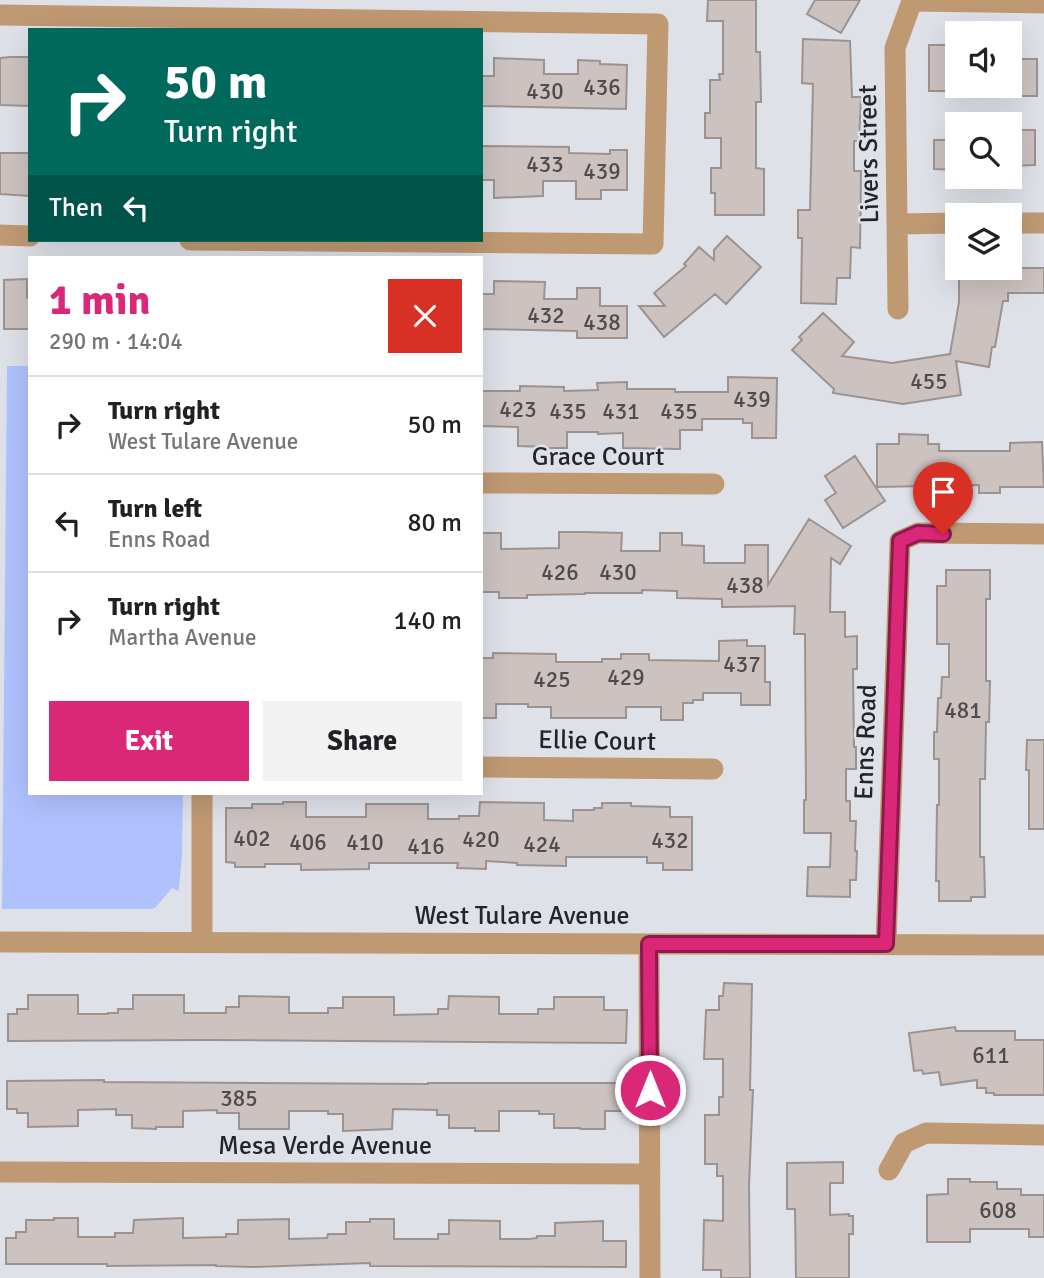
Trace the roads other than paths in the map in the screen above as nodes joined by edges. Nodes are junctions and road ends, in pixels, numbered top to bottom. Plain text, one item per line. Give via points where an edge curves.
1 (912, 1) edge
2 (1044, 4) edge
3 (0, 15) edge
4 (200, 16) edge
5 (945, 223) edge
6 (1022, 223) edge
7 (1044, 223) edge
8 (897, 224) junction
9 (0, 235) edge
10 (28, 236) edge
11 (483, 242) edge
12 (898, 309) dead end
13 (483, 483) edge
14 (714, 484) dead end
15 (1044, 534) edge
16 (483, 767) edge
17 (713, 769) dead end
18 (202, 795) edge
19 (0, 942) edge
20 (202, 942) junction
21 (649, 944) junction
22 (886, 944) junction
23 (1044, 945) edge
24 (1044, 1135) edge
25 (889, 1170) dead end
26 (0, 1172) edge
27 (650, 1174) junction
28 (650, 1278) edge

1 - 2 street
1 - 8 street, Livers Street via 895,48
3 - 4 street
4 - 11 street via 658,24 653,243
5 - 8 street
6 - 7 street
8 - 12 street, Livers Street
9 - 10 street
13 - 14 street, Grace Court
15 - 22 street, Enns Road via 918,533 900,541
16 - 17 street, Ellie Court
18 - 20 street
19 - 20 street, West Tulare Avenue
20 - 21 street, West Tulare Avenue
21 - 22 street, West Tulare Avenue
21 - 27 street
22 - 23 street, West Tulare Avenue
24 - 25 street via 926,1133 904,1143
26 - 27 street, Mesa Verde Avenue
27 - 28 street

